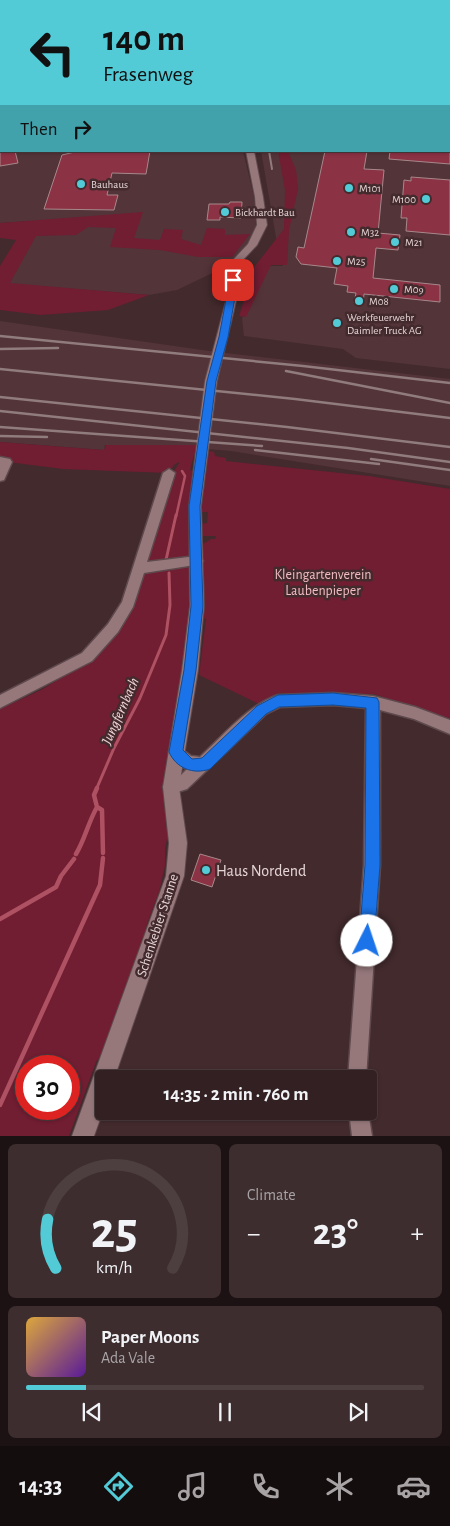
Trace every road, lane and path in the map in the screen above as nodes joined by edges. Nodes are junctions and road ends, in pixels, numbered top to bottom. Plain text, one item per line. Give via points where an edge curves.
1 (250, 152) edge
2 (0, 461) edge
3 (169, 473) dead end
4 (0, 477) edge
5 (197, 561) junction
6 (141, 568) junction
7 (0, 702) edge
8 (373, 702) junction
9 (450, 727) edge
10 (176, 752) junction
11 (205, 764) junction
12 (171, 787) junction
13 (107, 1070) edge
14 (358, 1070) edge
15 (95, 1104) edge
16 (359, 1120) edge
17 (83, 1136) edge
18 (362, 1136) edge

1 - 5 street, Schenkebier Stanne via 262,225 252,245 234,268 231,301 212,381 195,506
2 - 4 street via 6,462
3 - 6 street
5 - 6 street
5 - 10 street, Schenkebier Stanne via 198,587 190,670
6 - 7 street via 123,614 98,647 87,657
8 - 9 street via 415,713
8 - 11 street via 333,699 278,701 262,710
8 - 14 street via 372,865
10 - 11 street via 184,762
10 - 12 street, Schenkebier Stanne
11 - 12 street via 182,784
12 - 13 street, Schenkebier Stanne via 178,843 175,876
15 - 17 street, Schenkebier Stanne
16 - 18 street

